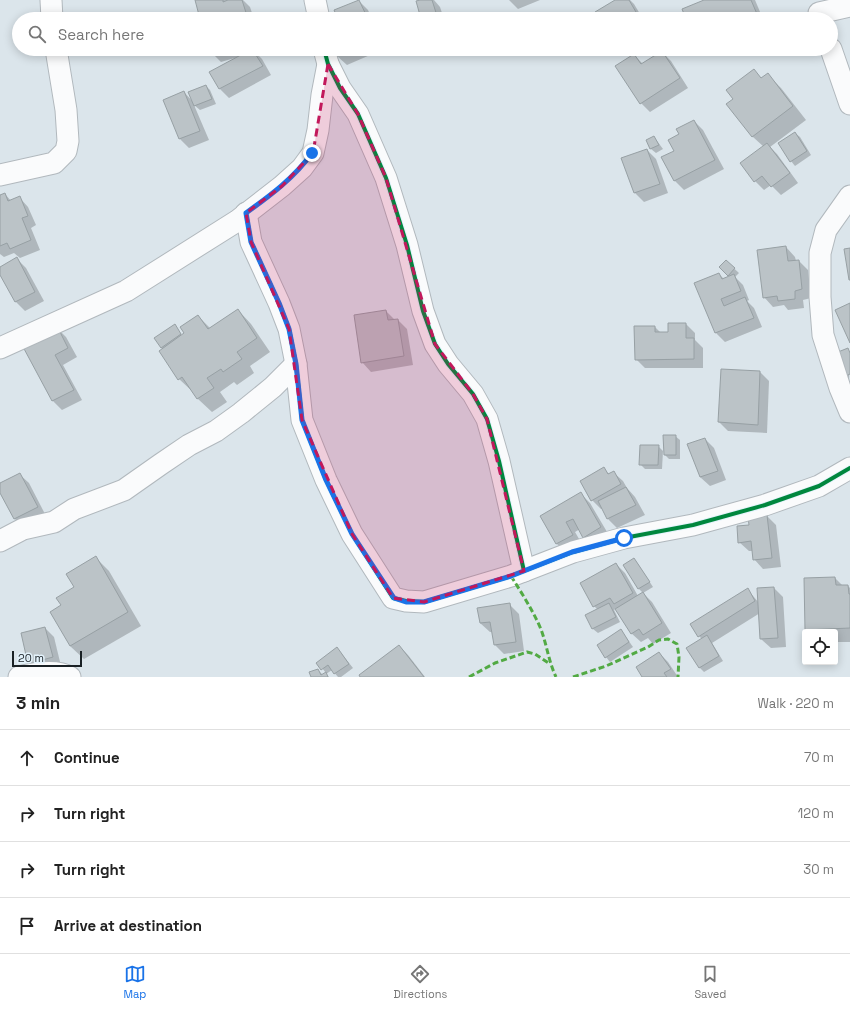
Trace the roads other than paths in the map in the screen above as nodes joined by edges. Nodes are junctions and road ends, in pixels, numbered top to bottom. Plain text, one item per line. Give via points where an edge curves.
1 (51, 0) edge
2 (315, 0) edge
3 (850, 6) edge
4 (817, 11) edge
5 (52, 12) edge
6 (318, 12) edge
7 (57, 56) edge
8 (326, 56) edge
9 (833, 56) edge
10 (850, 104) edge
11 (0, 175) edge
12 (850, 196) edge
13 (246, 213) junction
14 (0, 348) edge
15 (296, 364) junction
16 (850, 412) edge
17 (850, 468) edge
18 (0, 541) edge
19 (524, 571) junction
20 (20, 677) edge
21 (70, 677) edge

1 - 5 street
2 - 6 street
3 - 4 street
7 - 11 street via 66,110 66,151 54,163
8 - 13 street via 312,153 302,168
8 - 19 street via 340,88 358,114 386,178 407,246 423,311 435,344 473,394 487,419
9 - 10 street
12 - 16 street via 826,230 820,253 823,335
13 - 14 street via 126,291
13 - 15 street via 251,242 289,329
15 - 18 street via 241,413 124,490 74,509 54,522 23,529
15 - 19 street via 302,420 326,480 352,534 394,598 406,602 424,602
17 - 19 street via 819,486 765,505 693,525 624,538 572,552
20 - 21 street via 56,673

